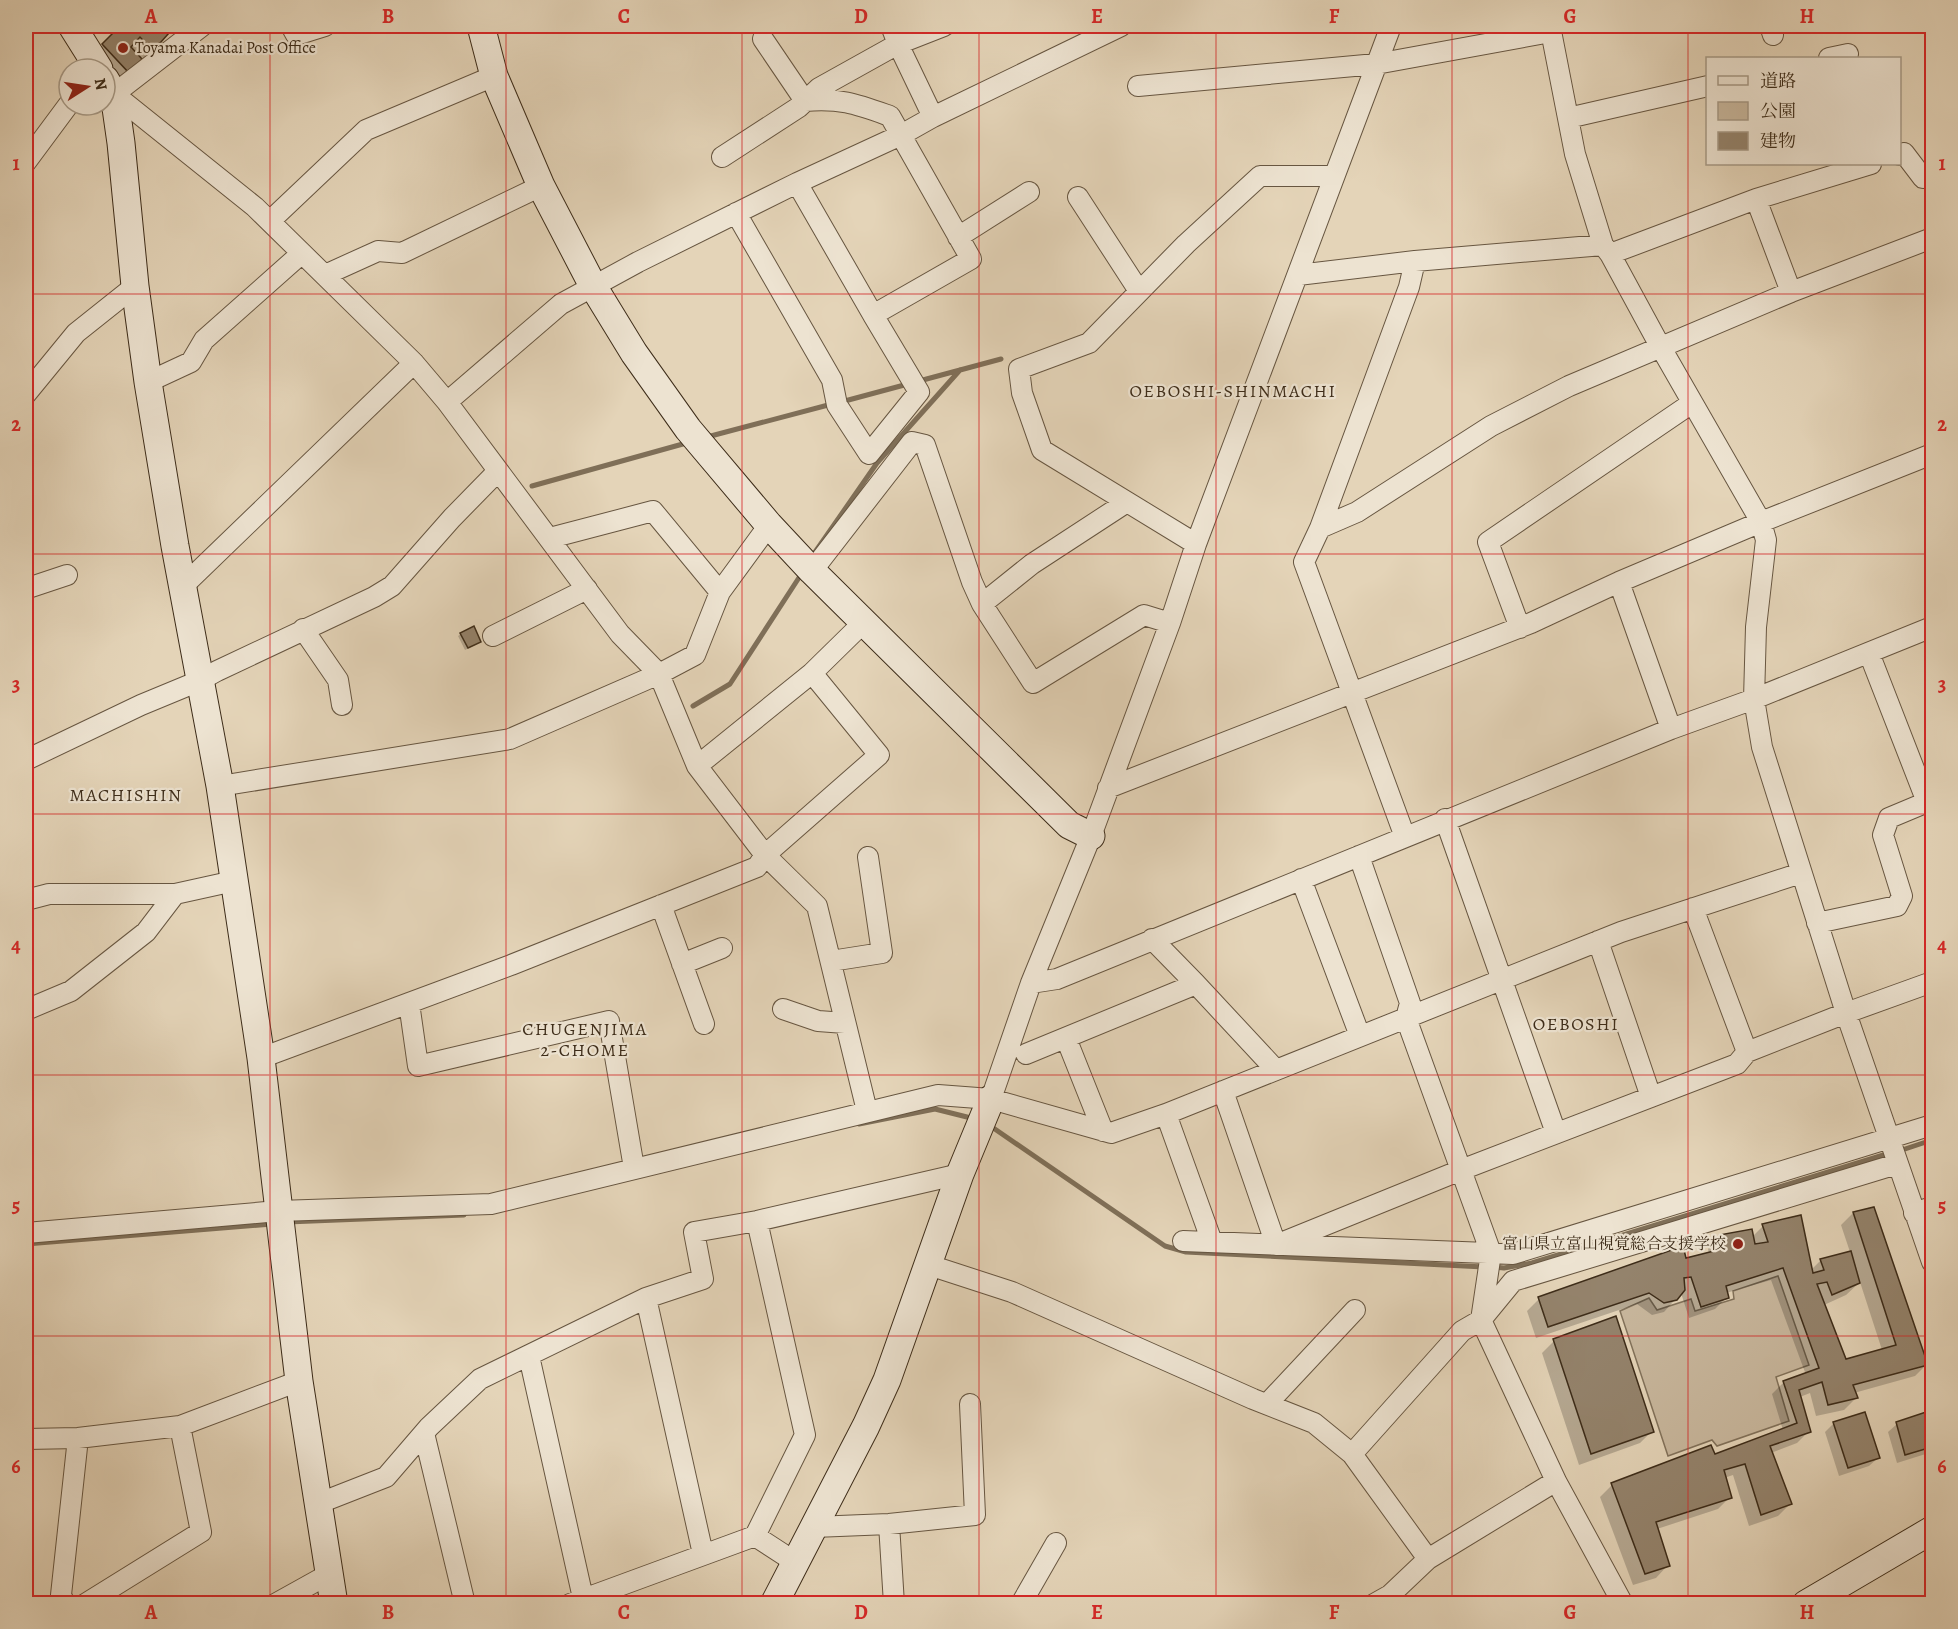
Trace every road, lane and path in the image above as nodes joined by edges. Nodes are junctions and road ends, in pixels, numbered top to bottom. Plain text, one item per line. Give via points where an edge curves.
1 (72, 26) edge
2 (202, 26) edge
3 (291, 26) edge
4 (325, 26) edge
5 (481, 26) edge
6 (944, 26) edge
7 (1121, 26) edge
8 (1391, 26) edge
9 (1551, 28) edge
10 (894, 35) edge
11 (763, 39) dead end
12 (91, 57) edge
13 (1377, 64) junction
14 (117, 68) edge
15 (494, 76) junction
16 (1138, 86) dead end
17 (1706, 86) edge
18 (117, 89) edge
19 (805, 101) junction
20 (59, 117) edge
21 (114, 117) edge
22 (933, 117) junction
23 (1568, 118) junction
24 (901, 135) junction
25 (1901, 154) edge
26 (722, 157) dead end
27 (26, 162) edge
28 (1868, 165) edge
29 (1932, 172) edge
30 (1333, 176) junction
31 (797, 183) junction
32 (541, 186) junction
33 (1029, 192) dead end
34 (1078, 197) dead end
35 (1756, 199) junction
36 (736, 213) junction
37 (270, 221) junction
38 (958, 237) junction
39 (1932, 238) edge
40 (1606, 250) junction
41 (302, 253) junction
42 (1415, 261) junction
43 (326, 275) junction
44 (1298, 275) junction
45 (135, 286) junction
46 (592, 286) junction
47 (1139, 291) junction
48 (1791, 292) junction
49 (873, 315) junction
50 (1660, 346) junction
51 (414, 363) junction
52 (148, 382) junction
53 (26, 394) edge
54 (447, 402) junction
55 (1692, 403) junction
56 (1932, 454) edge
57 (498, 471) junction
58 (1127, 502) junction
59 (1761, 522) junction
60 (769, 525) junction
61 (1320, 528) junction
62 (550, 538) junction
63 (1197, 544) junction
64 (812, 571) junction
65 (67, 575) dead end
66 (1620, 582) junction
67 (26, 587) edge
68 (182, 587) junction
69 (587, 589) junction
70 (720, 592) junction
71 (982, 604) junction
72 (864, 622) junction
73 (1170, 624) junction
74 (1520, 627) junction
75 (1932, 627) edge
76 (303, 629) junction
77 (493, 636) dead end
78 (1869, 653) junction
79 (812, 673) junction
80 (659, 674) junction
81 (200, 681) junction
82 (1353, 693) junction
83 (1754, 699) junction
84 (342, 705) dead end
85 (1671, 729) junction
86 (26, 760) edge
87 (697, 766) junction
88 (220, 786) junction
89 (1108, 788) junction
90 (1930, 801) edge
91 (1445, 819) junction
92 (1091, 836) junction
93 (1405, 837) junction
94 (765, 855) junction
95 (1359, 856) junction
96 (868, 857) dead end
97 (1801, 873) junction
98 (1301, 879) junction
99 (234, 881) junction
100 (175, 894) junction
101 (26, 900) edge
102 (661, 905) junction
103 (1693, 908) junction
104 (1817, 923) junction
105 (1152, 939) junction
106 (1598, 941) junction
107 (722, 948) dead end
108 (831, 961) junction
109 (682, 964) junction
110 (1502, 980) junction
111 (1932, 982) edge
112 (1031, 984) junction
113 (1196, 984) junction
114 (410, 1003) junction
115 (783, 1009) dead end
116 (26, 1011) edge
117 (1846, 1013) junction
118 (1406, 1018) junction
119 (846, 1023) junction
120 (704, 1024) dead end
121 (1360, 1036) junction
122 (1066, 1038) junction
123 (1747, 1052) junction
124 (1026, 1054) dead end
125 (261, 1058) junction
126 (1276, 1070) junction
127 (1223, 1091) junction
128 (1651, 1097) junction
129 (991, 1099) junction
130 (867, 1112) junction
131 (1166, 1114) junction
132 (1932, 1125) edge
133 (1103, 1131) junction
134 (1556, 1134) junction
135 (1889, 1138) junction
136 (1897, 1164) junction
137 (634, 1168) junction
138 (1461, 1170) junction
139 (960, 1174) junction
140 (1923, 1210) edge
141 (279, 1219) junction
142 (757, 1221) junction
143 (26, 1233) edge
144 (1183, 1241) dead end
145 (1212, 1242) junction
146 (1276, 1245) junction
147 (1491, 1253) junction
148 (1932, 1262) edge
149 (929, 1265) junction
150 (646, 1298) junction
151 (1355, 1310) dead end
152 (1481, 1320) junction
153 (529, 1356) junction
154 (298, 1381) junction
155 (970, 1404) dead end
156 (1267, 1404) junction
157 (180, 1426) junction
158 (424, 1433) junction
159 (78, 1438) junction
160 (26, 1439) edge
161 (1352, 1454) junction
162 (1556, 1481) junction
163 (317, 1504) junction
164 (889, 1524) junction
165 (814, 1527) junction
166 (1932, 1530) edge
167 (755, 1536) junction
168 (1056, 1543) dead end
169 (703, 1554) junction
170 (1428, 1559) junction
171 (795, 1562) junction
172 (329, 1574) junction
173 (577, 1601) edge
174 (65, 1604) edge
175 (86, 1604) edge
176 (275, 1604) edge
177 (334, 1604) edge
178 (465, 1604) edge
179 (774, 1604) edge
180 (894, 1604) edge
181 (1021, 1604) edge
182 (1374, 1604) edge
183 (1623, 1604) edge
184 (1806, 1604) edge

1 - 12 street
2 - 14 street
3 - 4 street via 296,35
5 - 15 street
6 - 10 street
7 - 22 street
8 - 13 street
9 - 13 street
9 - 23 street
10 - 19 street
10 - 22 street
11 - 19 street
13 - 16 street
13 - 30 street
15 - 32 street
15 - 37 street via 366,130
17 - 23 street
18 - 37 street
19 - 24 street via 831,99 864,106 890,116
19 - 26 street
20 - 27 street
21 - 45 street via 121,143
22 - 24 street
23 - 40 street via 1575,154
24 - 31 street
24 - 38 street
25 - 29 street via 1904,153 1923,178
28 - 35 street
30 - 44 street
30 - 47 street via 1260,176
31 - 36 street
31 - 49 street
32 - 43 street via 402,253 378,251
32 - 46 street
33 - 38 street
34 - 47 street
35 - 40 street
35 - 48 street
36 - 46 street
36 - 49 street via 832,380 837,405 869,454 919,392
37 - 41 street
38 - 49 street via 971,259
39 - 48 street
40 - 42 street
40 - 50 street
41 - 43 street
41 - 52 street via 204,340 191,362
42 - 44 street
42 - 61 street via 1409,287
43 - 51 street
44 - 63 street
45 - 52 street
45 - 53 street via 76,333
46 - 54 street via 561,304
46 - 60 street via 688,429
47 - 58 street via 1089,343 1019,369 1022,393 1042,450
48 - 50 street
50 - 55 street
50 - 61 street via 1491,426 1357,512
51 - 54 street
51 - 68 street
52 - 68 street
54 - 57 street
55 - 59 street
55 - 74 street via 1488,542
56 - 59 street
57 - 62 street
57 - 76 street via 392,586
58 - 63 street
58 - 71 street via 1032,564
59 - 66 street
59 - 83 street via 1766,540 1756,627
60 - 64 street
60 - 70 street
61 - 82 street via 1304,562
62 - 69 street
62 - 70 street via 653,511
63 - 73 street
64 - 71 street via 912,442 925,445
64 - 72 street
65 - 67 street
66 - 74 street
66 - 85 street
68 - 81 street
69 - 77 street
69 - 80 street via 620,634
70 - 80 street via 695,655
71 - 73 street via 1033,683 1144,615
72 - 79 street
72 - 92 street via 1069,825
73 - 89 street
74 - 82 street
75 - 78 street
76 - 81 street
76 - 84 street via 338,680
78 - 83 street
78 - 90 street
79 - 87 street
79 - 94 street via 879,755
80 - 87 street
80 - 88 street via 510,739
81 - 86 street
81 - 88 street
82 - 89 street
82 - 93 street
83 - 85 street
83 - 97 street via 1762,747
85 - 91 street
87 - 94 street
88 - 99 street
89 - 92 street
90 - 104 street via 1889,818 1883,835 1902,896 1897,906
91 - 93 street
91 - 110 street
92 - 112 street
93 - 95 street
94 - 102 street via 757,867
94 - 108 street via 818,906
95 - 98 street
95 - 118 street via 1410,1004
96 - 108 street via 882,953
97 - 103 street
97 - 104 street
98 - 105 street
98 - 121 street
99 - 100 street
99 - 125 street
100 - 101 street via 49,894
100 - 116 street via 146,932 71,991
102 - 109 street
102 - 114 street
103 - 106 street
103 - 123 street
104 - 117 street
105 - 112 street via 1057,979
105 - 113 street
106 - 110 street
106 - 128 street
107 - 109 street
108 - 119 street
109 - 120 street
110 - 118 street
110 - 134 street
111 - 117 street
112 - 129 street
113 - 122 street
113 - 126 street
114 - 125 street
114 - 137 street via 418,1066 609,1021
115 - 119 street via 818,1020
117 - 123 street
117 - 135 street
118 - 121 street
118 - 138 street
119 - 130 street
121 - 126 street
122 - 124 street
122 - 133 street
123 - 128 street via 1737,1064
125 - 141 street
126 - 127 street
127 - 131 street
127 - 146 street
128 - 134 street
129 - 130 street via 938,1095
129 - 133 street
129 - 139 street
130 - 137 street
131 - 133 street via 1111,1133
131 - 145 street
132 - 135 street
134 - 138 street
135 - 136 street
135 - 147 street via 1513,1254
136 - 140 street
136 - 152 street via 1513,1281
137 - 141 street via 491,1204
138 - 146 street
138 - 147 street
139 - 142 street
139 - 149 street
140 - 148 street
141 - 143 street
141 - 154 street
142 - 150 street via 694,1232 703,1280
142 - 167 street via 805,1435
144 - 145 street
145 - 146 street
146 - 147 street
147 - 152 street
149 - 156 street via 1012,1292
149 - 165 street via 887,1380
150 - 153 street
150 - 169 street
151 - 156 street
152 - 161 street via 1462,1331
152 - 162 street
153 - 158 street via 480,1379
153 - 173 street
154 - 157 street
154 - 163 street
155 - 164 street via 975,1515
156 - 161 street via 1314,1423
157 - 159 street
157 - 175 street via 201,1532
158 - 163 street via 386,1477
158 - 178 street
159 - 160 street
159 - 174 street via 61,1595
161 - 170 street
162 - 170 street
162 - 183 street
163 - 172 street
164 - 165 street
164 - 180 street
165 - 171 street
166 - 184 street
167 - 169 street
167 - 171 street
168 - 181 street
169 - 173 street
170 - 182 street via 1390,1595
171 - 179 street
172 - 176 street
172 - 177 street

